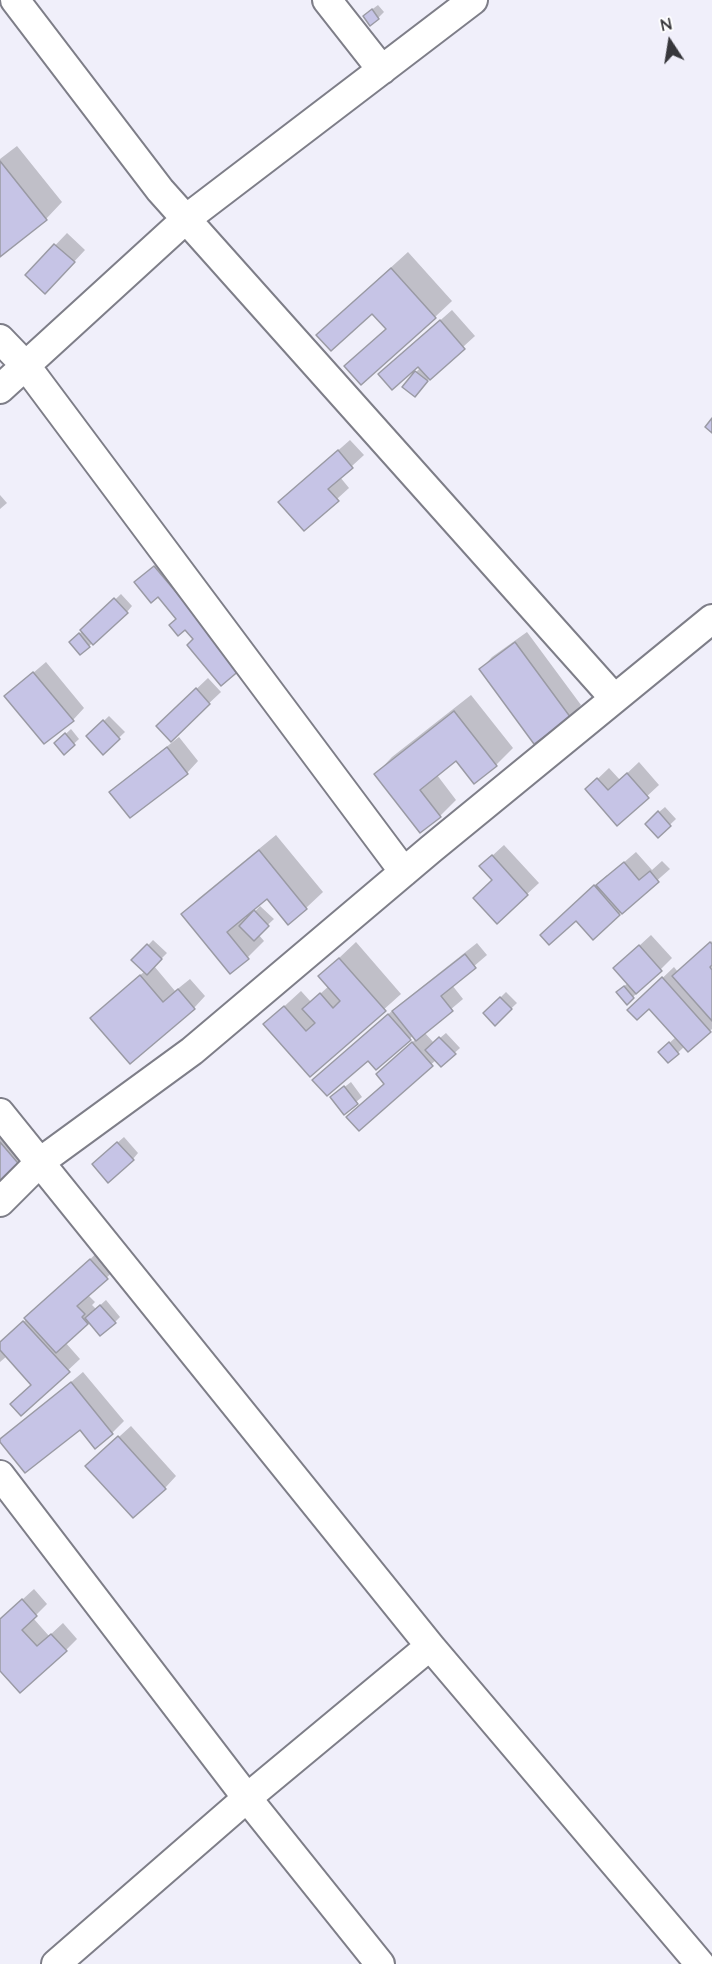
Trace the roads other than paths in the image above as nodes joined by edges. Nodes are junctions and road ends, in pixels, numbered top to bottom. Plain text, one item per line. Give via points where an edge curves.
1 (15, 0) edge
2 (327, 0) edge
3 (473, 0) edge
4 (382, 70) junction
5 (186, 219) junction
6 (0, 339) edge
7 (26, 366) junction
8 (0, 389) edge
9 (712, 619) edge
10 (614, 698) junction
11 (404, 872) junction
12 (0, 1113) edge
13 (40, 1162) junction
14 (0, 1202) edge
15 (0, 1475) edge
16 (430, 1646) junction
17 (247, 1798) junction
18 (56, 1964) edge
19 (380, 1964) edge
20 (700, 1964) edge

1 - 5 street
2 - 4 street
3 - 4 street
4 - 5 street
5 - 7 street
5 - 10 street
6 - 7 street
7 - 8 street
7 - 11 street
9 - 10 street
10 - 11 street
11 - 13 street via 192,1051
12 - 13 street
13 - 14 street
13 - 16 street
15 - 17 street
16 - 17 street
16 - 20 street
17 - 18 street
17 - 19 street

